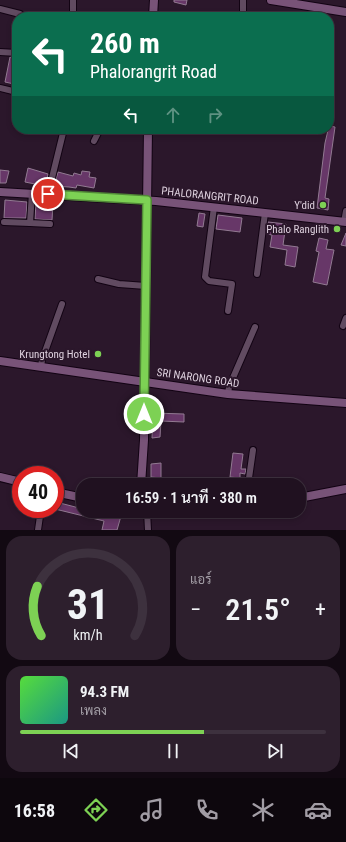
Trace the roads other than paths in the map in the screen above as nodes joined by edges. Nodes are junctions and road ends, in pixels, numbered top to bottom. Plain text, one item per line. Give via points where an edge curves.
1 (72, 0) edge
2 (154, 0) edge
3 (243, 0) edge
4 (271, 0) edge
5 (311, 3) edge
6 (0, 9) edge
7 (12, 12) edge
8 (73, 12) edge
9 (153, 12) edge
10 (243, 12) edge
11 (346, 12) edge
12 (0, 52) edge
13 (12, 52) edge
14 (0, 88) edge
15 (12, 91) edge
16 (63, 134) edge
17 (98, 134) edge
18 (148, 134) edge
19 (94, 141) dead end
20 (0, 192) edge
21 (32, 193) junction
22 (48, 194) junction
23 (147, 200) junction
24 (214, 207) junction
25 (346, 211) edge
26 (265, 213) junction
27 (4, 222) dead end
28 (345, 222) edge
29 (30, 223) junction
30 (50, 224) dead end
31 (257, 274) dead end
32 (98, 279) dead end
33 (146, 286) junction
34 (62, 304) dead end
35 (228, 312) dead end
36 (346, 318) edge
37 (343, 326) dead end
38 (255, 327) dead end
39 (0, 361) edge
40 (41, 367) junction
41 (144, 381) junction
42 (228, 394) junction
43 (346, 403) edge
44 (253, 450) dead end
45 (0, 477) edge
46 (141, 478) edge
47 (249, 478) edge
48 (12, 480) edge
49 (346, 489) edge
50 (64, 494) edge
51 (76, 496) edge
52 (306, 497) edge
53 (40, 518) edge
54 (147, 518) edge
55 (38, 530) edge
56 (148, 530) edge

1 - 8 street
2 - 9 street
3 - 10 street
4 - 5 street
5 - 11 street
6 - 7 street
12 - 13 street
14 - 15 street
16 - 22 street
17 - 19 street
18 - 23 street
20 - 21 street, PHALORANGRIT ROAD
21 - 22 street, PHALORANGRIT ROAD
21 - 29 street
22 - 23 street, PHALORANGRIT ROAD
23 - 24 street, PHALORANGRIT ROAD
23 - 33 street
24 - 26 street, PHALORANGRIT ROAD
24 - 35 street via 205,277 209,281 232,284
25 - 28 street
26 - 28 street, PHALORANGRIT ROAD
26 - 31 street
27 - 29 street
29 - 30 street
32 - 33 street
33 - 41 street
34 - 40 street
36 - 37 street
38 - 42 street via 229,386
39 - 40 street, SRI NARONG ROAD
40 - 41 street, SRI NARONG ROAD
41 - 42 street, SRI NARONG ROAD
41 - 46 street
42 - 43 street, SRI NARONG ROAD
44 - 47 street
45 - 48 street
49 - 52 street
50 - 51 street
53 - 55 street
54 - 56 street

